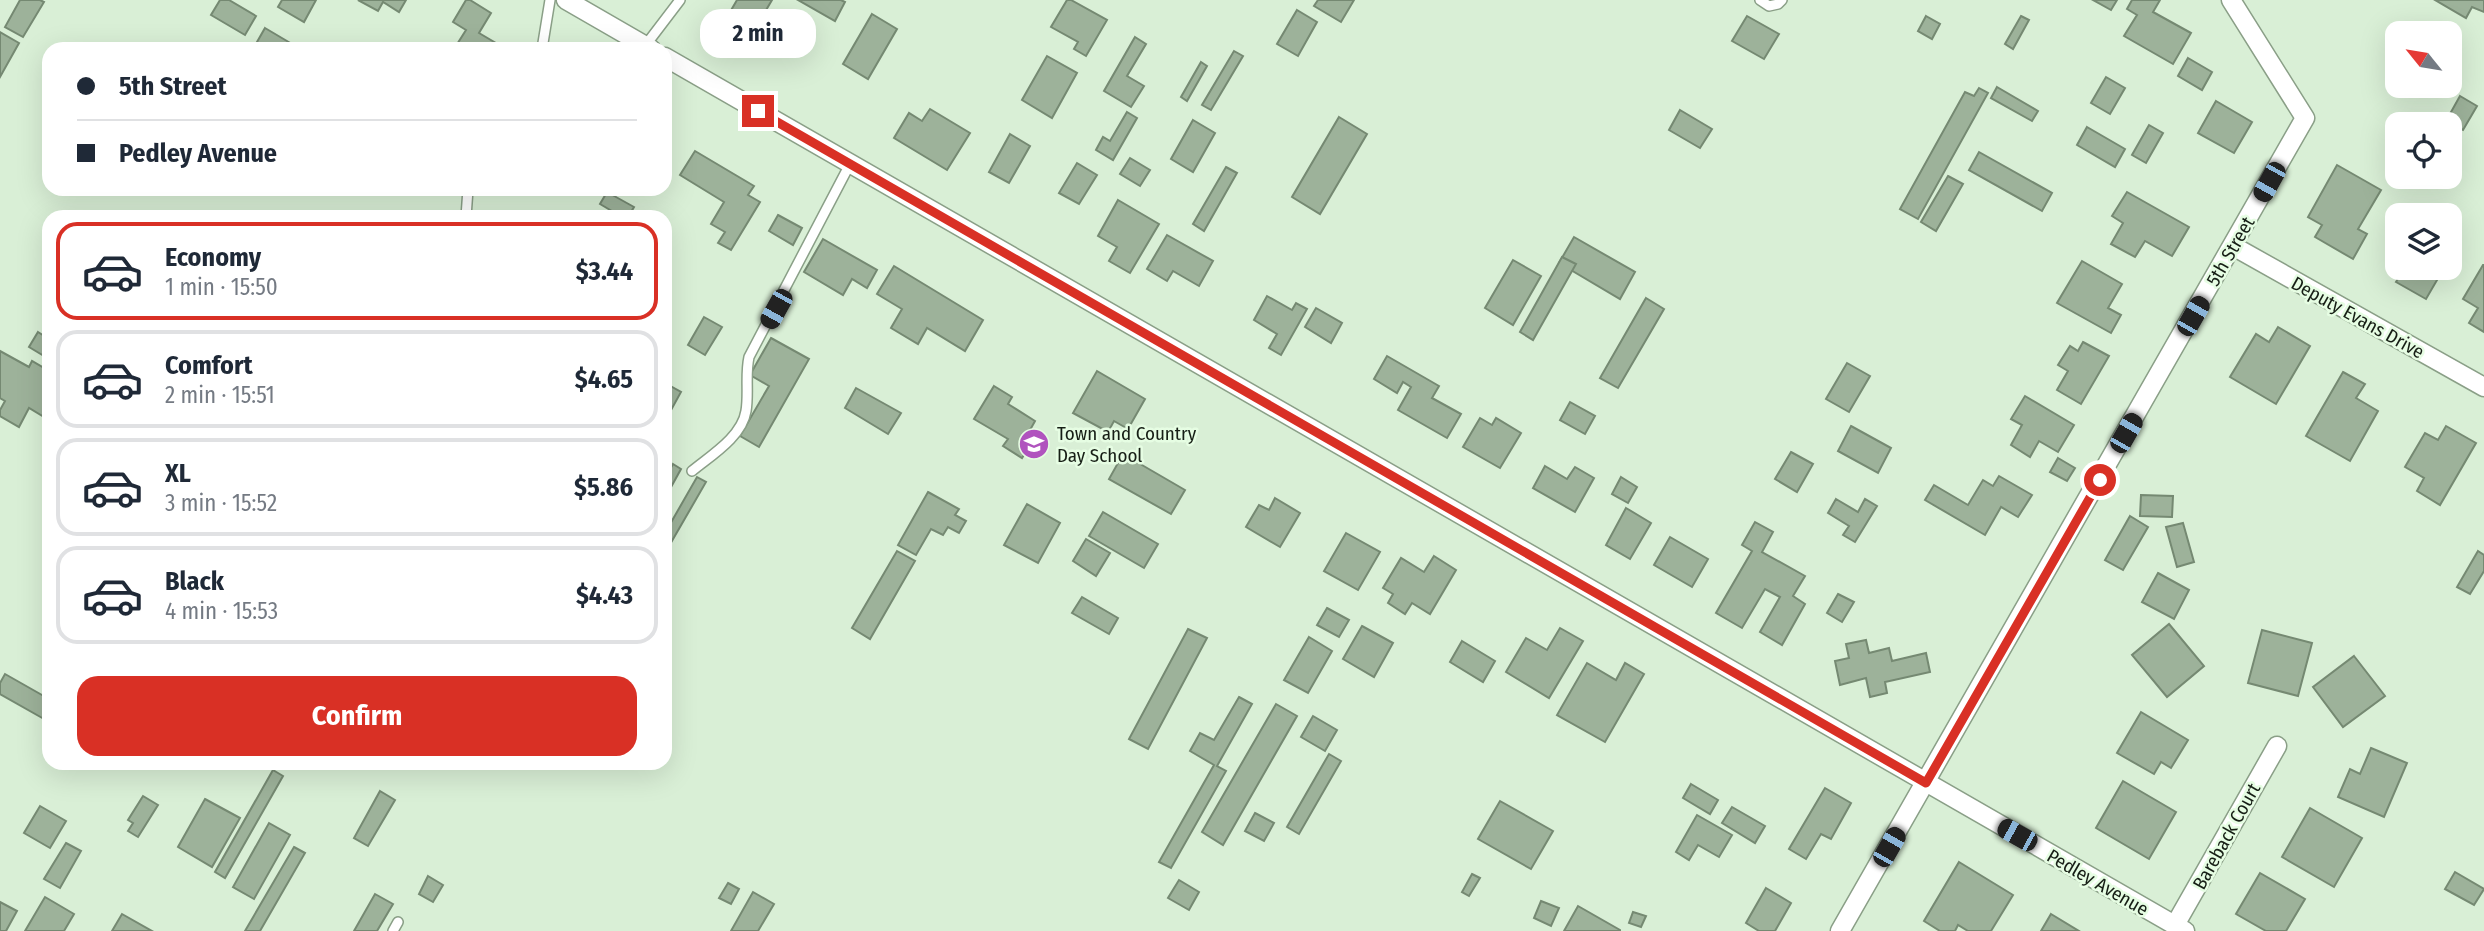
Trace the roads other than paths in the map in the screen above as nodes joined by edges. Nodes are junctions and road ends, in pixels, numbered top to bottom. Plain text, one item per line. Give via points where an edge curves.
1 (550, 0) edge
2 (566, 0) edge
3 (680, 0) edge
4 (1760, 0) edge
5 (1782, 0) edge
6 (2231, 0) edge
7 (543, 42) edge
8 (639, 42) edge
9 (651, 42) edge
10 (672, 61) edge
11 (850, 164) junction
12 (2233, 246) junction
13 (2484, 387) edge
14 (692, 471) dead end
15 (2277, 746) dead end
16 (1926, 783) junction
17 (2180, 928) edge
18 (1840, 931) edge

1 - 7 lane
2 - 8 street
3 - 9 lane
4 - 5 lane via 1769,6
6 - 12 street, 5th Street via 2305,118
10 - 11 street, Pedley Avenue
11 - 14 lane via 749,357 743,422
11 - 16 street, Pedley Avenue
12 - 13 street, Deputy Evans Drive
12 - 16 street, 5th Street
15 - 17 street, Bareback Court
16 - 17 street, Pedley Avenue
16 - 18 street, 5th Street

